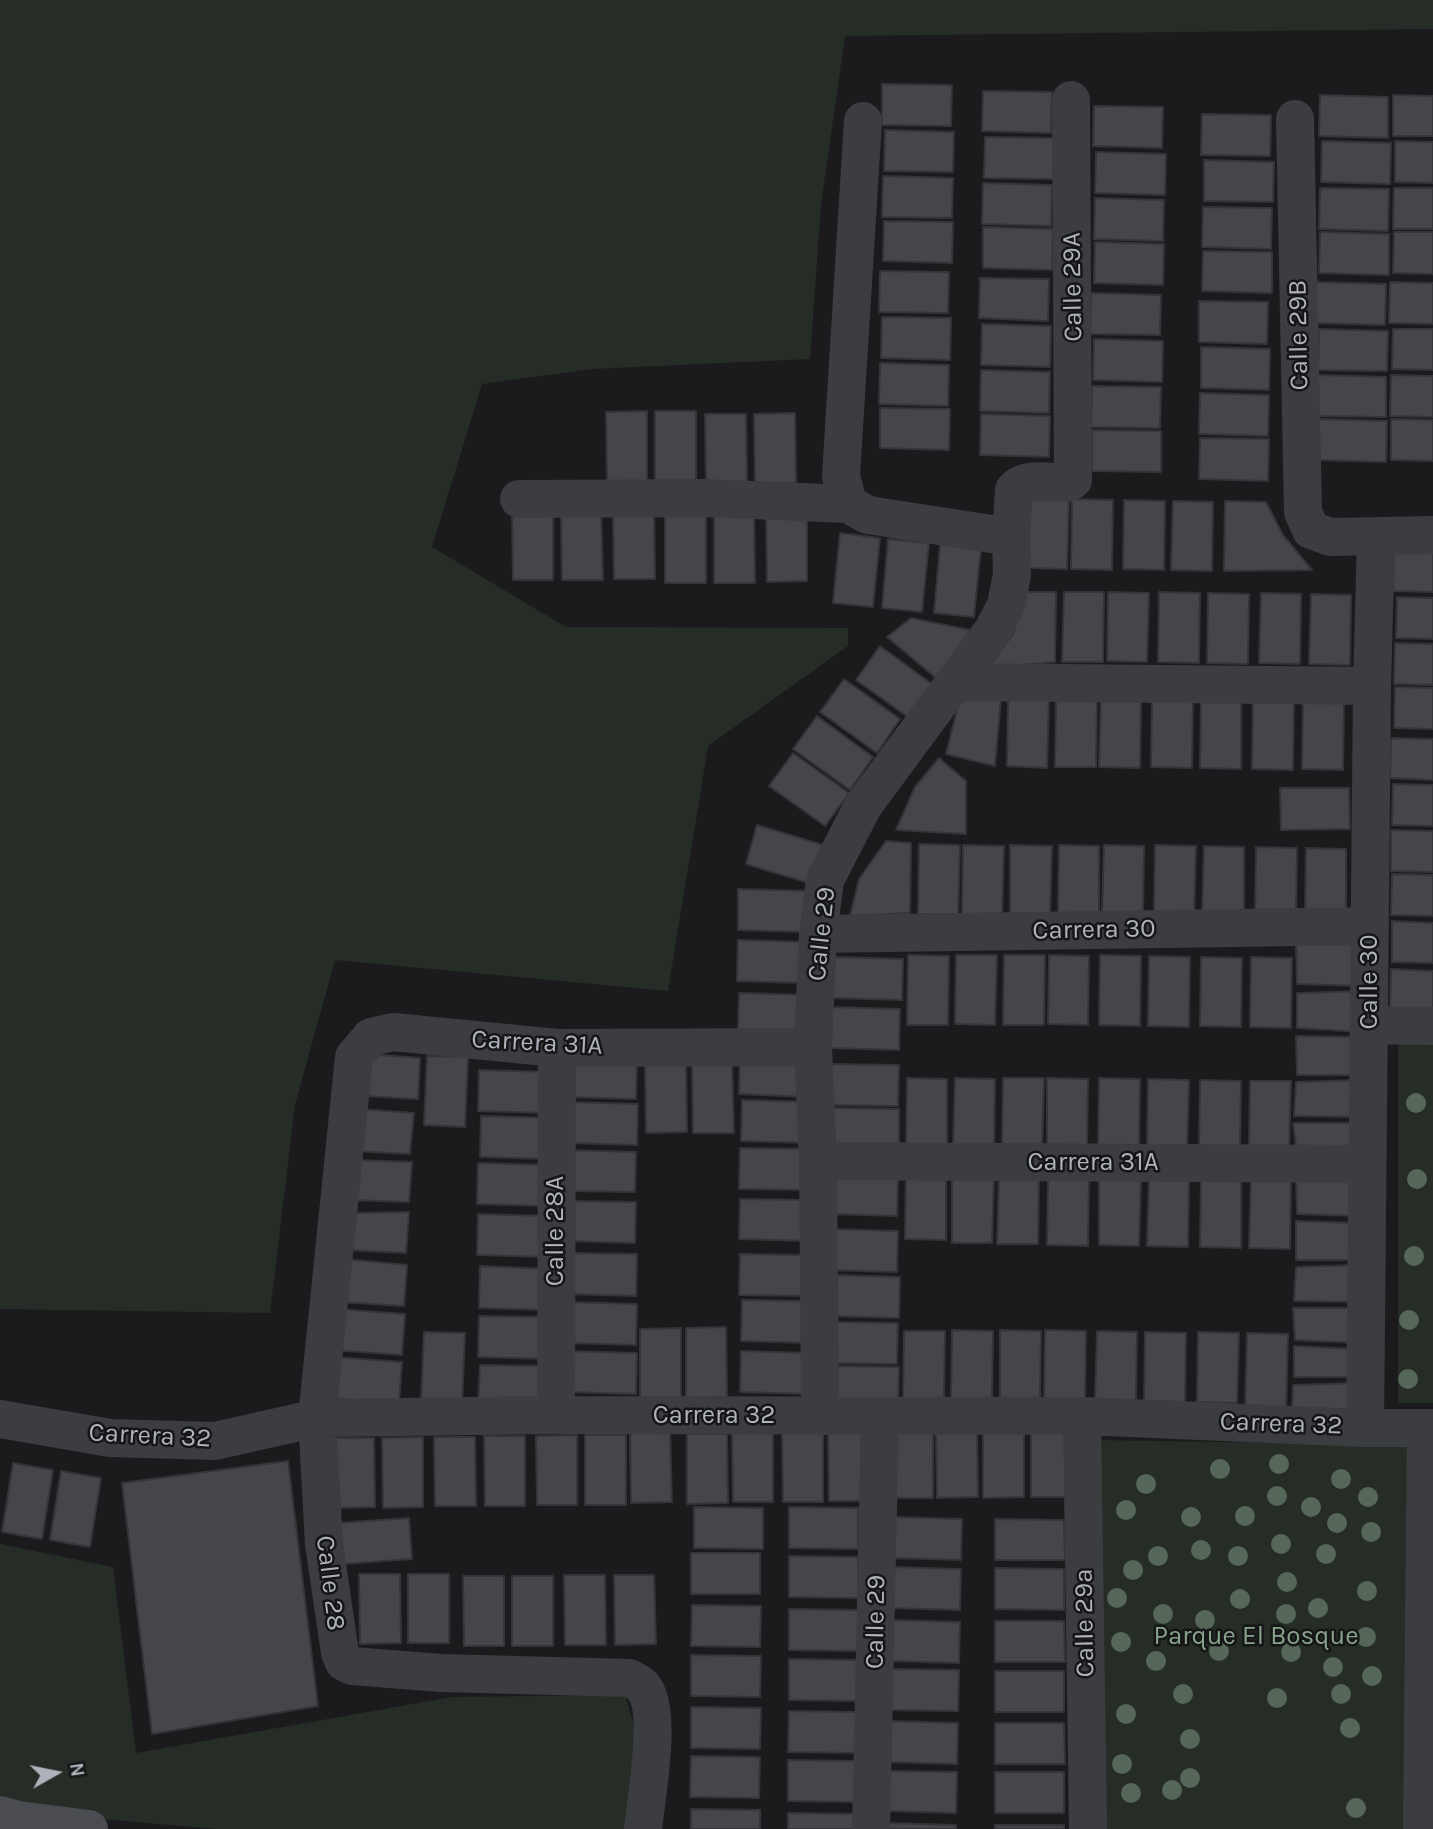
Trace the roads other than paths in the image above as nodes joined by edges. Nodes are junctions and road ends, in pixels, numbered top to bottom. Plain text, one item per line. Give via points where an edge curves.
1 (1071, 100) dead end
2 (1295, 119) dead end
3 (863, 121) dead end
4 (1075, 475) joint
5 (519, 499) dead end
6 (848, 504) junction
7 (1433, 535) edge
8 (1011, 537) junction
9 (1376, 537) junction
10 (956, 682) junction
11 (1372, 686) junction
12 (1370, 926) junction
13 (818, 934) junction
14 (1369, 1025) junction
15 (1433, 1026) edge
16 (813, 1047) junction
17 (557, 1048) junction
18 (354, 1057) joint
19 (818, 1161) junction
20 (1367, 1164) junction
21 (556, 1415) junction
22 (880, 1416) junction
23 (1082, 1416) junction
24 (820, 1417) junction
25 (317, 1418) junction
26 (0, 1419) edge
27 (1365, 1428) junction
28 (1429, 1428) edge
29 (0, 1815) edge
30 (89, 1829) edge
31 (643, 1829) edge
32 (871, 1829) edge
33 (1088, 1829) edge
34 (1422, 1829) edge

1 - 4 street, Calle 29A
2 - 9 street, Calle 29B via 1303,512 1311,530 1330,537
3 - 6 street via 841,476
4 - 8 street, Calle 29 via 1068,483 1018,484
5 - 6 street via 704,498
6 - 8 street via 868,515
7 - 9 street
8 - 10 street, Calle 29 via 1012,575 1006,605
9 - 11 street, Calle 30
10 - 11 street
10 - 13 street, Calle 29 via 863,806 825,880
11 - 12 street, Calle 30
12 - 13 street, Carrera 30
12 - 14 street, Calle 30
13 - 16 street, Calle 29
14 - 15 street
14 - 20 street, Calle 30
16 - 17 street, Carrera 31A
16 - 19 street, Calle 29
17 - 18 street, Carrera 31A via 393,1032 370,1037
17 - 21 street, Calle 28A
18 - 25 street, Calle 28
19 - 20 street, Carrera 31A
19 - 24 street, Calle 29
20 - 27 street, Calle 30
21 - 24 street, Carrera 32
21 - 25 street, Carrera 32
22 - 23 street, Carrera 32
22 - 24 street, Carrera 32
22 - 32 street, Calle 29
23 - 27 street, Carrera 32
23 - 33 street, Calle 29a
25 - 26 street, Carrera 32 via 215,1441 110,1438
25 - 31 street, Calle 28 via 324,1544 344,1662 441,1673 629,1678 643,1686 651,1703
27 - 28 street, Carrera 32
28 - 34 street
29 - 30 main road

